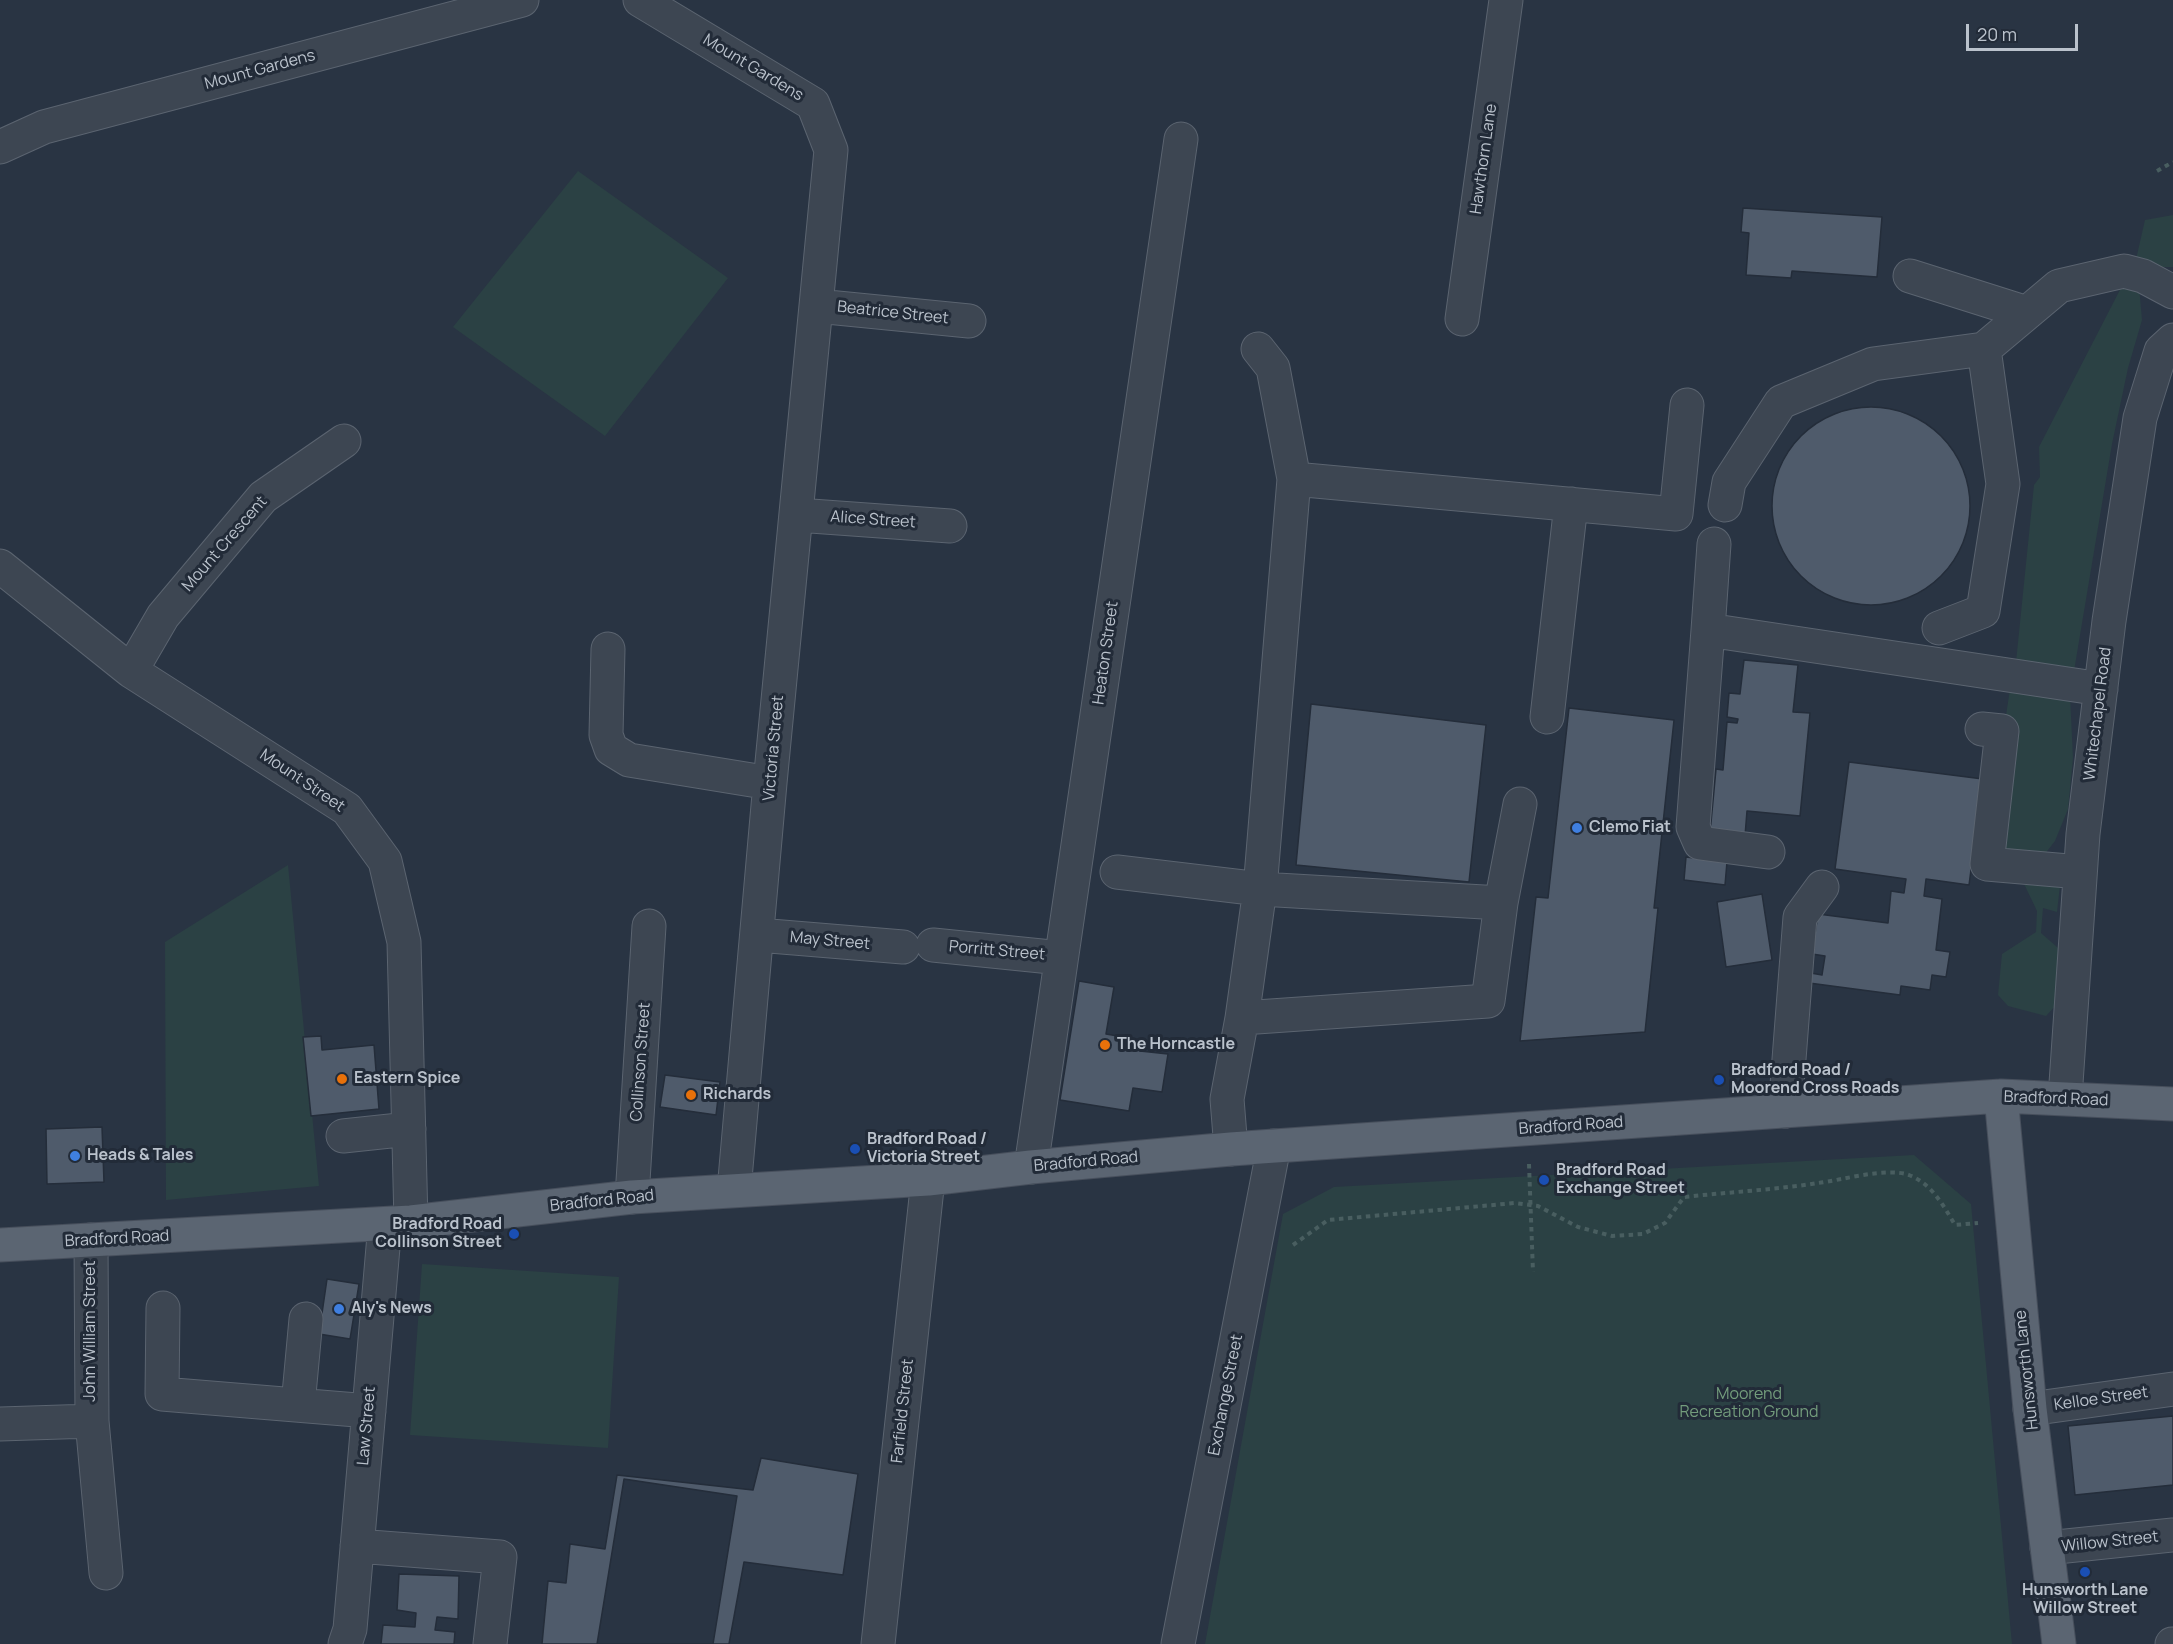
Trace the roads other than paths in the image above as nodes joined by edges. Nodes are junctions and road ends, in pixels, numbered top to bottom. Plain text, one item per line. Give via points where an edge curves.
1 (522, 0) edge
2 (640, 0) edge
3 (1506, 0) edge
4 (1181, 139) dead end
5 (0, 147) edge
6 (1910, 276) dead end
7 (2173, 292) edge
8 (817, 306) junction
9 (2027, 313) junction
10 (1462, 319) dead end
11 (969, 321) dead end
12 (2173, 340) edge
13 (1258, 349) dead end
14 (1984, 349) junction
15 (1687, 405) dead end
16 (344, 441) dead end
17 (1294, 479) junction
18 (1571, 504) junction
19 (1725, 505) dead end
20 (797, 515) junction
21 (950, 526) dead end
22 (1714, 544) dead end
23 (0, 566) edge
24 (1939, 628) dead end
25 (1708, 630) junction
26 (608, 649) dead end
27 (131, 671) junction
28 (2101, 689) junction
29 (1547, 717) dead end
30 (1982, 729) dead end
31 (770, 783) junction
32 (1520, 804) dead end
33 (1768, 852) dead end
34 (1117, 872) dead end
35 (2080, 872) junction
36 (1822, 887) dead end
37 (1260, 889) junction
38 (1501, 903) junction
39 (649, 926) dead end
40 (758, 935) junction
41 (918, 946) joint
42 (1061, 958) junction
43 (1242, 1018) junction
44 (2001, 1096) junction
45 (2065, 1098) junction
46 (2173, 1104) edge
47 (1785, 1111) junction
48 (409, 1129) junction
49 (344, 1136) dead end
50 (1274, 1146) junction
51 (1231, 1149) junction
52 (1031, 1167) junction
53 (928, 1179) junction
54 (734, 1190) junction
55 (632, 1197) junction
56 (398, 1223) junction
57 (91, 1240) junction
58 (0, 1244) edge
59 (163, 1308) dead end
60 (306, 1319) dead end
61 (2173, 1389) edge
62 (298, 1405) junction
63 (2030, 1409) junction
64 (369, 1411) junction
65 (92, 1421) junction
66 (0, 1424) edge
67 (2173, 1535) edge
68 (357, 1546) junction
69 (2047, 1548) junction
70 (106, 1573) dead end
71 (349, 1639) edge
72 (490, 1644) edge
73 (878, 1644) edge
74 (1178, 1644) edge
75 (2059, 1644) edge

1 - 5 street, Mount Gardens via 44,127
2 - 8 street, Mount Gardens via 813,104 831,150
3 - 10 street, Hawthorn Lane
4 - 42 street, Heaton Street
6 - 9 street
7 - 9 street via 2124,271 2059,286
8 - 11 street, Beatrice Street
8 - 20 street, Victoria Street
9 - 14 street
12 - 28 street, Whitechapel Road via 2162,351 2140,418
13 - 17 street via 1273,368
14 - 19 street via 1873,364 1781,402 1729,482
14 - 24 street via 2003,484 1983,611
15 - 18 street via 1676,514
16 - 27 street, Mount Crescent via 263,497 163,616
17 - 18 street
17 - 37 street
18 - 29 street
20 - 21 street, Alice Street
20 - 31 street, Victoria Street
22 - 25 street
23 - 27 street, Mount Street
25 - 28 street
25 - 33 street via 1693,827 1700,843
26 - 31 street via 606,735 611,749 629,759
27 - 48 street, Mount Street via 347,809 385,861 404,942
28 - 35 street, Whitechapel Road
30 - 35 street via 2002,731 1988,864
31 - 40 street, Victoria Street
32 - 38 street
34 - 37 street
35 - 45 street, Whitechapel Road
36 - 47 street via 1800,916
37 - 38 street
37 - 43 street
38 - 43 street via 1488,1001
39 - 55 street, Collinson Street
40 - 41 street, May Street
40 - 54 street, Victoria Street
41 - 42 street, Porritt Street
42 - 52 street, Heaton Street
43 - 51 street via 1227,1099
44 - 45 main road, Bradford Road
44 - 47 main road, Bradford Road
44 - 63 main road, Hunsworth Lane
45 - 46 main road, Bradford Road
47 - 50 main road, Bradford Road
48 - 49 street
48 - 56 street, Mount Street
50 - 51 main road, Bradford Road
50 - 74 street, Exchange Street
51 - 52 main road, Bradford Road
52 - 53 main road, Bradford Road
53 - 54 main road, Bradford Road
53 - 73 street, Farfield Street
54 - 55 main road, Bradford Road
55 - 56 main road, Bradford Road
56 - 57 main road, Bradford Road
56 - 64 street, Law Street
57 - 58 main road, Bradford Road
57 - 65 street, John William Street
59 - 62 street via 162,1394
60 - 62 street
61 - 63 street, Kelloe Street
62 - 64 street
63 - 69 main road, Hunsworth Lane
64 - 68 street, Law Street
65 - 66 street
65 - 70 street, John William Street
67 - 69 street, Willow Street
68 - 71 street, Law Street
68 - 72 street via 500,1557
69 - 75 main road, Hunsworth Lane

